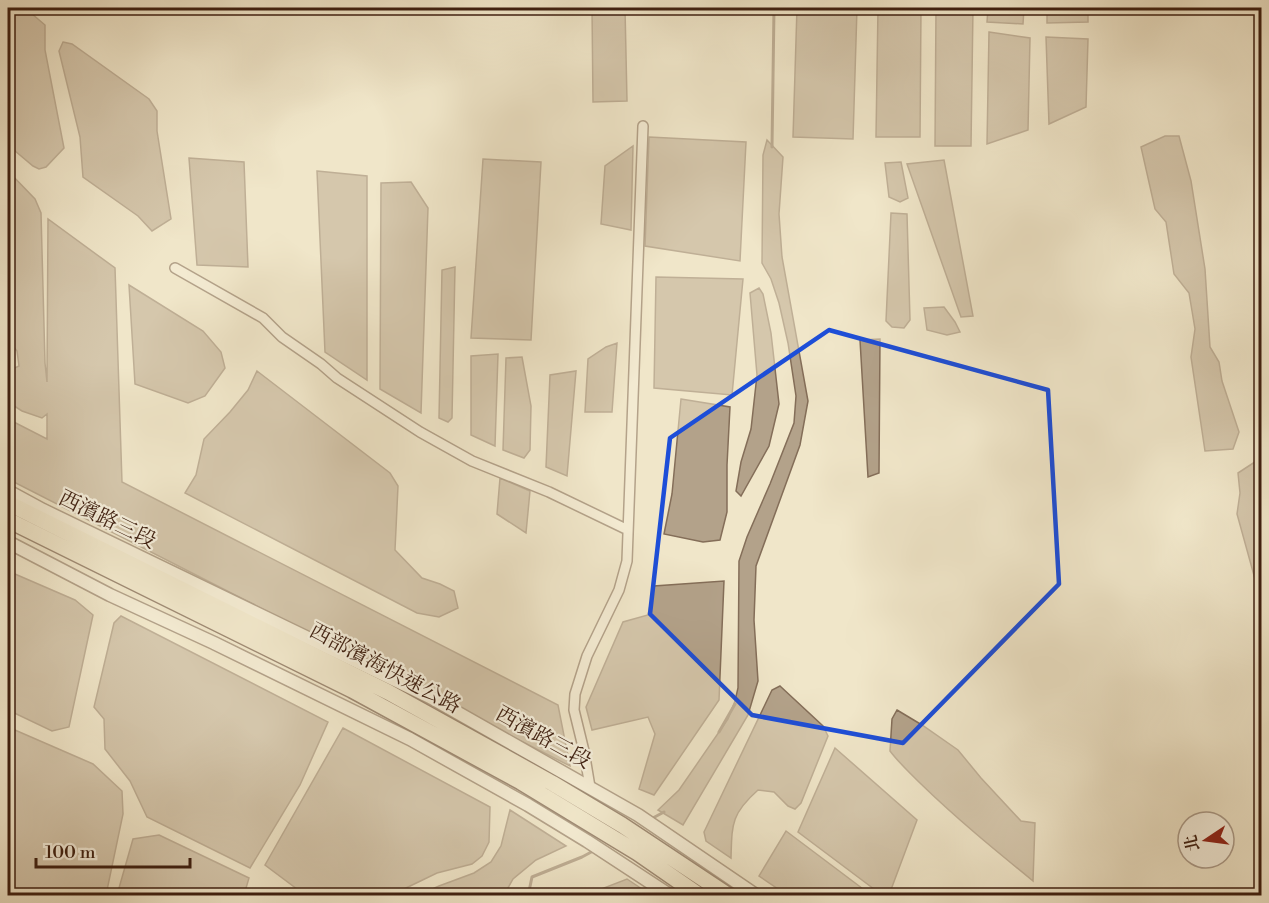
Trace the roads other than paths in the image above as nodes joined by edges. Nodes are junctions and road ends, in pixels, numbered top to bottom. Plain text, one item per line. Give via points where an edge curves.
1 (642, 126) dead end
2 (175, 268) dead end
3 (8, 491) edge
4 (8, 503) edge
5 (8, 520) edge
6 (628, 530) junction
7 (8, 542) edge
8 (590, 787) junction
9 (671, 896) edge
10 (700, 896) edge
11 (729, 896) edge
12 (757, 896) edge

1 - 6 street
2 - 6 street via 263,318 337,378 420,432 472,461
3 - 8 street, 西濱路三段 via 430,697
4 - 11 highway, 西部濱海快速公路 via 388,692 552,783
5 - 10 highway, 西部濱海快速公路 via 352,690 521,782
6 - 8 street via 627,561 618,590 587,656 575,694 574,710
7 - 9 street via 410,738 528,805
8 - 12 street, 西濱路三段

